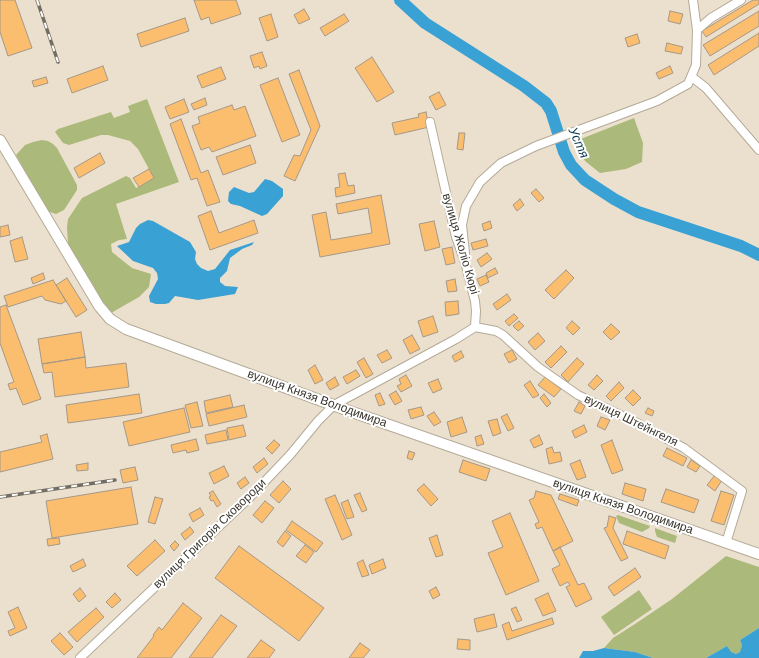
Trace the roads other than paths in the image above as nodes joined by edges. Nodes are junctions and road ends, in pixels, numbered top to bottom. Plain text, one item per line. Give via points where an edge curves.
1 (692, 0) edge
2 (741, 0) edge
3 (697, 30) junction
4 (692, 77) junction
5 (430, 122) dead end
6 (0, 140) edge
7 (759, 150) edge
8 (465, 262) junction
9 (475, 327) junction
10 (334, 405) junction
11 (726, 543) junction
12 (759, 554) edge
13 (80, 658) edge

1 - 3 street
2 - 3 street
3 - 4 street via 696,66
4 - 7 street via 706,88
4 - 8 street via 688,84 658,101 536,146 501,163 488,173 466,206 462,225
5 - 8 street, вулиця Жоліо Кюрі via 456,237
6 - 10 main road, вулиця Князя Володимира via 99,306 110,319 146,337
8 - 9 street, вулиця Жоліо Кюрі via 475,301
9 - 10 street
9 - 11 street, вулиця Штейнгеля via 503,335 538,367 578,396 684,448 742,491
10 - 11 main road, вулиця Князя Володимира
10 - 13 street, вулиця Григорія Сковороди via 249,498
11 - 12 main road, вулиця Князя Володимира

